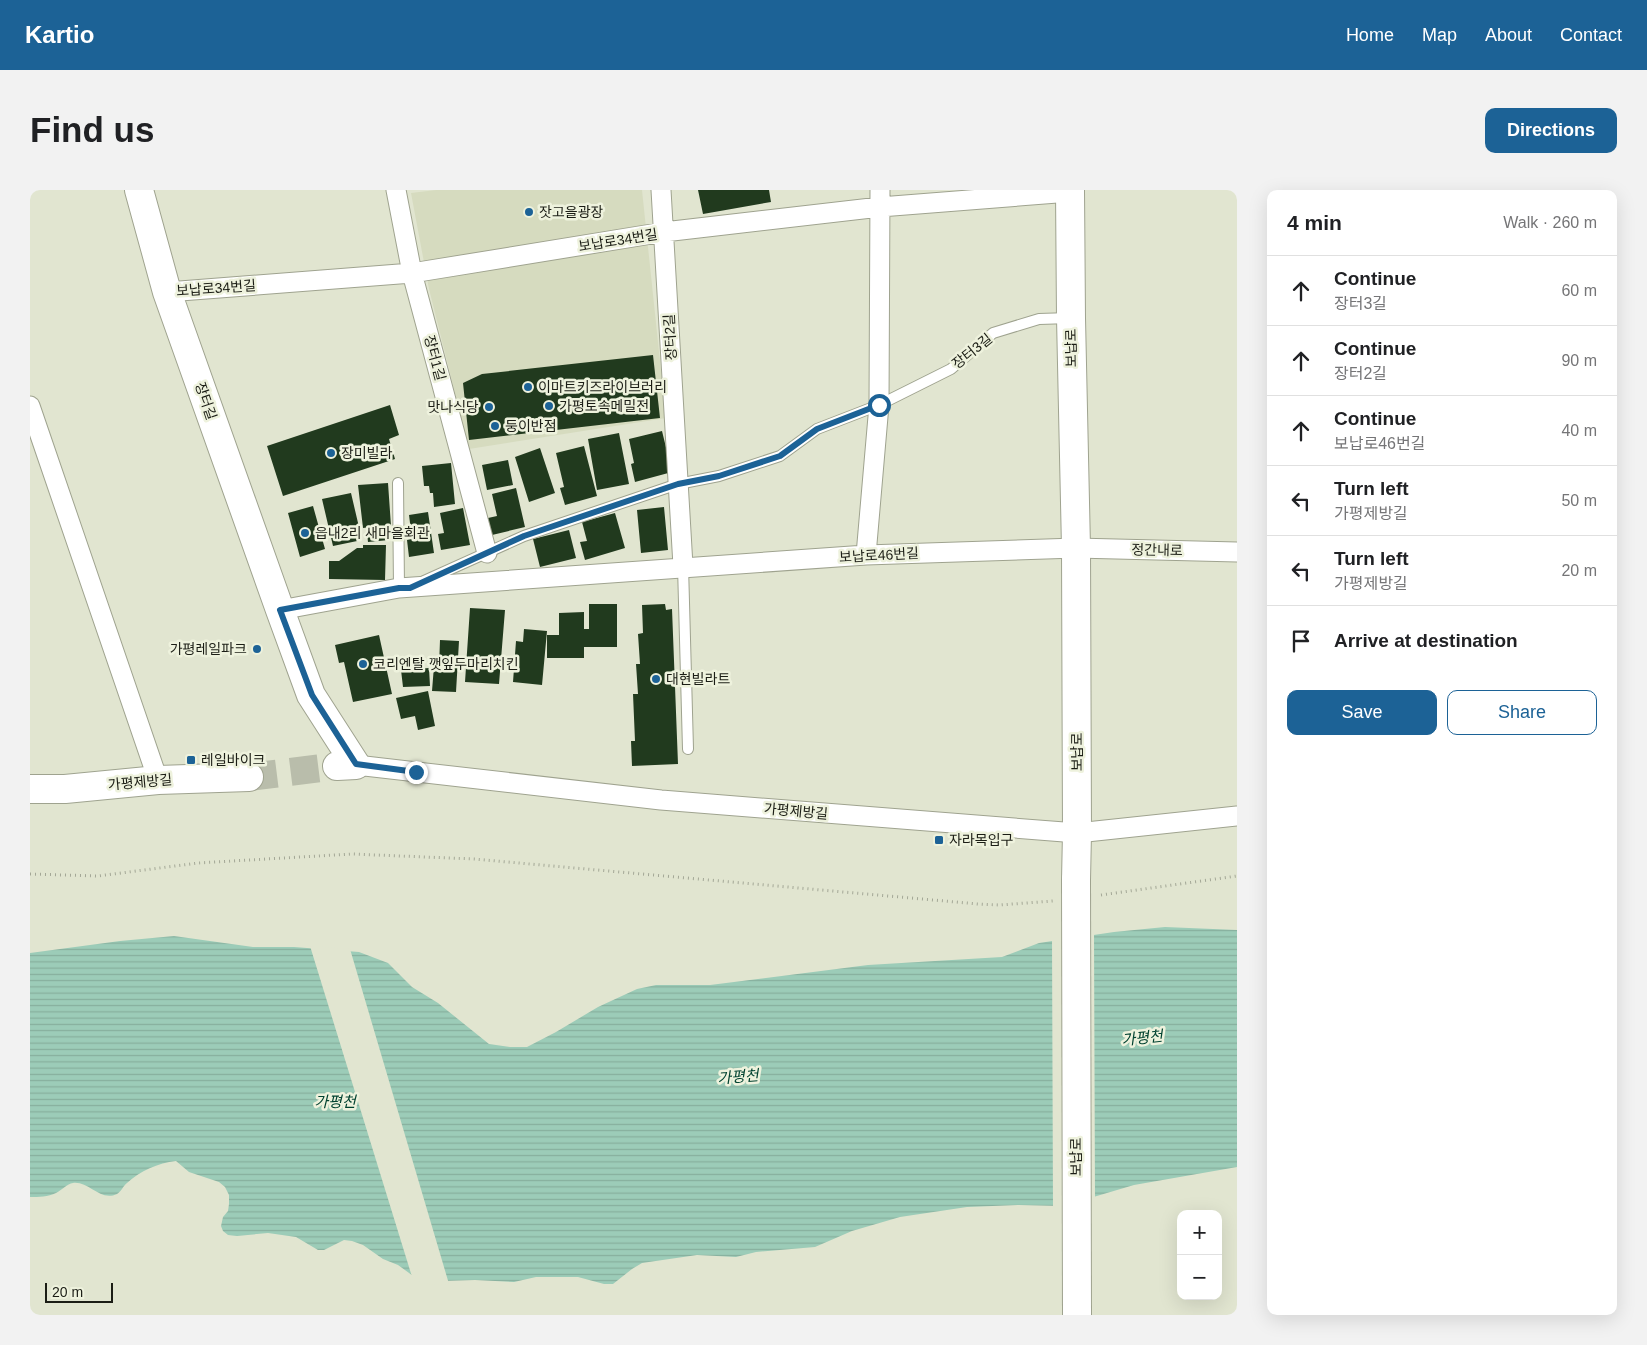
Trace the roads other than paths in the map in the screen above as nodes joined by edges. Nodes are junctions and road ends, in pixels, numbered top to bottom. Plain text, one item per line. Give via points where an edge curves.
1 (139, 190) edge
2 (396, 190) edge
3 (661, 190) edge
4 (1070, 191) edge
5 (880, 198) edge
6 (664, 232) junction
7 (412, 272) junction
8 (167, 292) junction
9 (1071, 318) junction
10 (879, 405) junction
11 (30, 406) edge
12 (398, 483) dead end
13 (678, 484) junction
14 (1076, 548) junction
15 (1237, 552) edge
16 (487, 553) junction
17 (866, 554) junction
18 (683, 566) junction
19 (404, 588) junction
20 (280, 610) junction
21 (688, 749) dead end
22 (347, 765) joint
23 (249, 777) tunnel mouth
24 (158, 780) junction
25 (30, 789) edge
26 (1237, 816) edge
27 (1077, 833) junction
28 (1077, 1315) edge

1 - 8 street, 장터길
2 - 7 street, 장터1길
3 - 6 street, 장터2길
4 - 5 street, 보납로34번길
4 - 9 street, 보납로
5 - 6 street, 보납로34번길
5 - 10 street
6 - 7 street, 보납로34번길
6 - 13 street, 장터2길
7 - 8 street, 보납로34번길
7 - 16 street, 장터1길
8 - 20 street, 장터길
9 - 10 lane, 장터3길 via 1039,319 993,333 951,369
9 - 14 street, 보납로
10 - 13 lane, 장터3길 via 817,429 780,456 719,476
10 - 17 street
11 - 24 street
12 - 19 lane
13 - 16 lane via 524,536
13 - 18 street, 장터2길
14 - 15 street, 정간내로
14 - 17 street, 보납로46번길
14 - 27 street, 보납로
16 - 19 lane
17 - 18 street, 보납로46번길
18 - 19 street, 보납로46번길
18 - 21 lane
19 - 20 street, 보납로46번길
20 - 22 street, 가평제방길 via 312,695
22 - 27 street, 가평제방길 via 661,800
23 - 24 street, 가평제방길
24 - 25 street, 가평제방길
26 - 27 street, 가평제방길
27 - 28 street, 보납로, bridge via 1085,888

